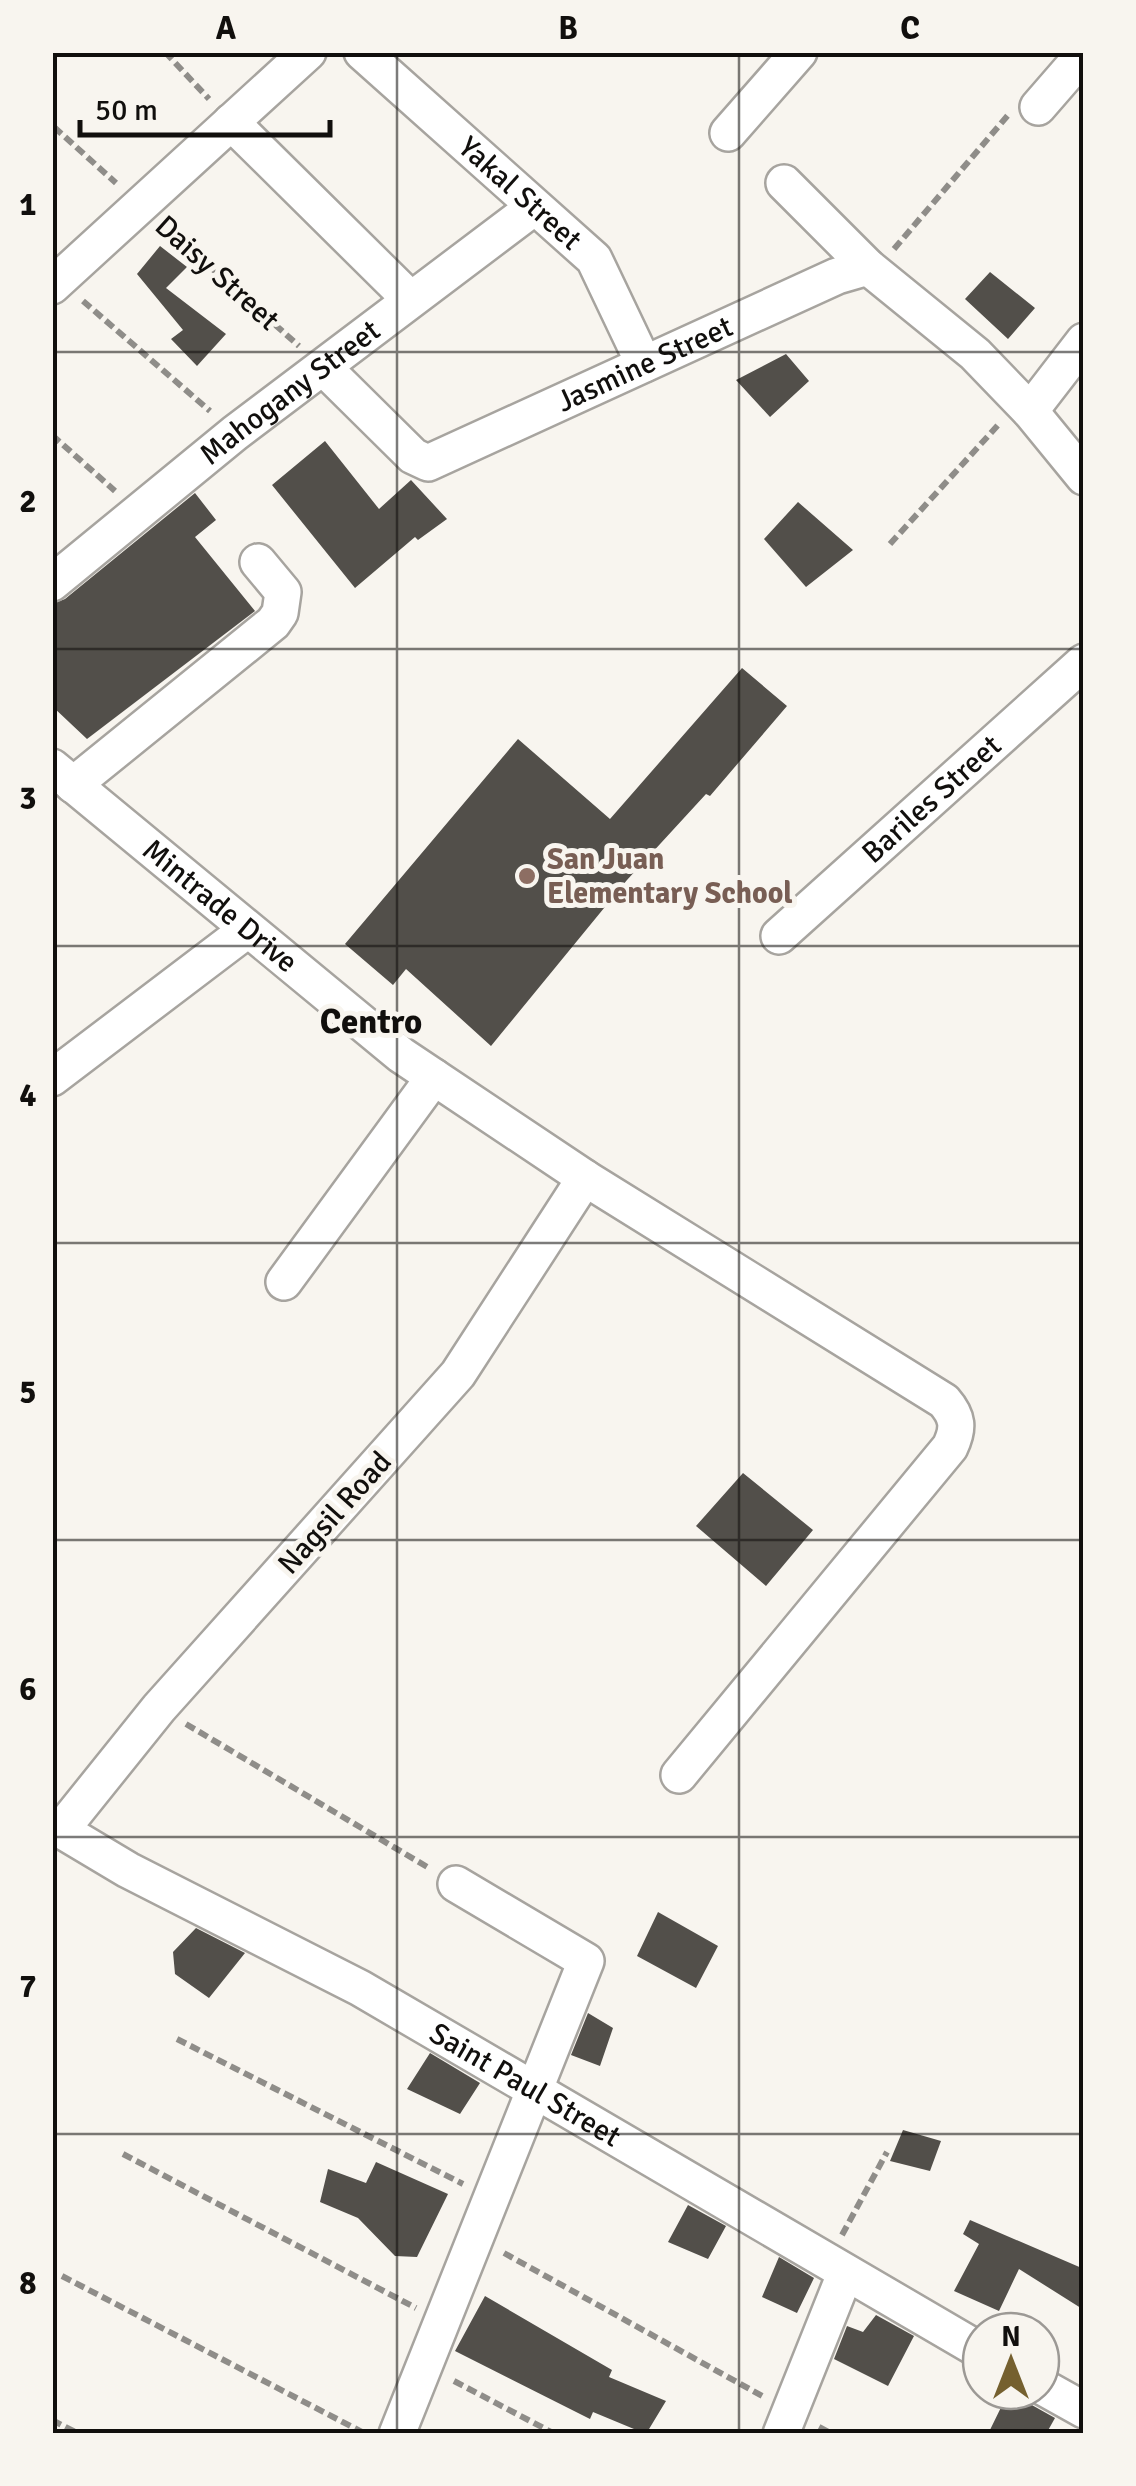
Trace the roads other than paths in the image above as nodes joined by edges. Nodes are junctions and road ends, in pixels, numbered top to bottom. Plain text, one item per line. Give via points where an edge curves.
1 (308, 52) edge
2 (362, 52) edge
3 (799, 52) edge
4 (1084, 54) edge
5 (1038, 107) road end
6 (231, 122) junction
7 (728, 133) dead end
8 (784, 183) dead end
9 (533, 208) junction
10 (868, 266) junction
11 (56, 283) edge
12 (410, 298) junction
13 (1084, 341) edge
14 (644, 364) junction
15 (324, 368) junction
16 (1025, 406) junction
17 (1084, 477) edge
18 (258, 562) dead end
19 (52, 584) edge
20 (1084, 662) edge
21 (63, 776) edge
22 (247, 930) junction
23 (779, 936) dead end
24 (52, 1078) edge
25 (434, 1078) junction
26 (585, 1178) junction
27 (284, 1282) dead end
28 (679, 1775) dead end
29 (60, 1830) joint
30 (456, 1884) road end
31 (533, 2089) junction
32 (836, 2268) junction
33 (961, 2340) edge
34 (1061, 2397) edge
35 (1084, 2410) edge
36 (786, 2423) edge
37 (397, 2434) edge

1 - 6 street
2 - 9 street, Yakal Street
3 - 7 street
4 - 5 street
6 - 11 street
6 - 12 street
8 - 10 street
9 - 12 street, Mahogany Street
9 - 14 street, Yakal Street via 594,259
10 - 14 street, Jasmine Street
10 - 16 street via 975,354
12 - 15 street, Mahogany Street
13 - 16 street
14 - 15 street, Jasmine Street via 443,460 421,462
15 - 19 street, Mahogany Street
16 - 17 street
18 - 21 street via 284,592 273,622
20 - 23 street, Bariles Street
21 - 22 street, Mintrade Drive
22 - 24 street
22 - 25 street, Mintrade Drive
25 - 26 street, Mintrade Drive
25 - 27 street
26 - 28 street, Mintrade Drive via 956,1414 950,1447
26 - 29 street, Nagsil Road via 458,1374 159,1708
29 - 31 street, Saint Paul Street via 360,1988
30 - 31 street via 586,1961
31 - 32 street, Saint Paul Street
31 - 37 street
32 - 33 street, Saint Paul Street
32 - 36 street
34 - 35 street

